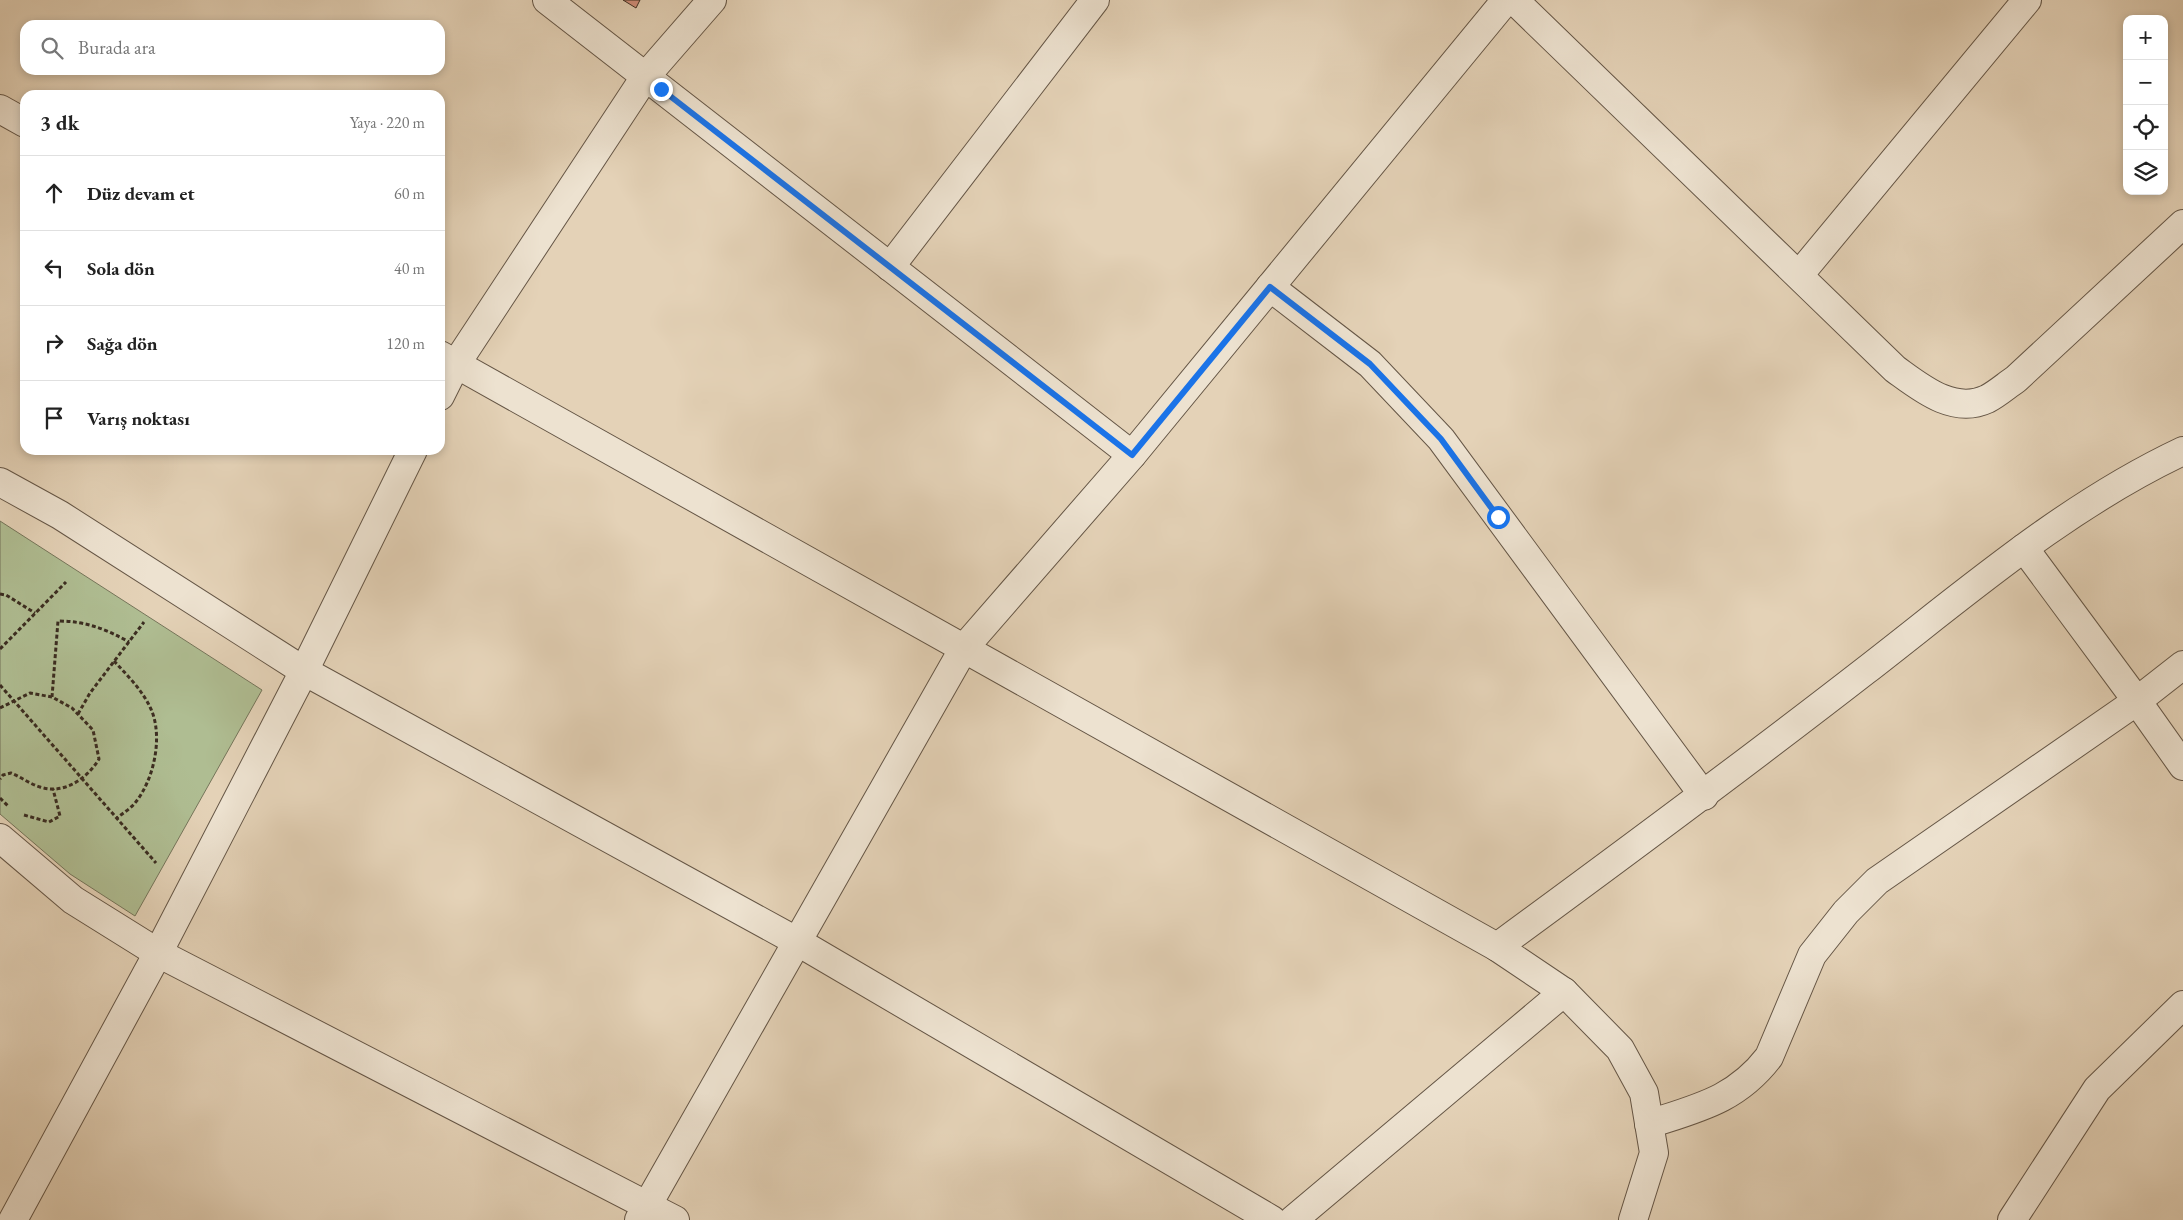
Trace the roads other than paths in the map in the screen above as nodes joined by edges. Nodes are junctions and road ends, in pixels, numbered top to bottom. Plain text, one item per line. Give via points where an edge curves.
1 (547, 0) edge
2 (712, 0) edge
3 (1095, 0) edge
4 (1506, 0) edge
5 (1514, 0) edge
6 (2027, 0) edge
7 (646, 77) junction
8 (0, 109) edge
9 (20, 120) edge
10 (2181, 229) edge
11 (890, 267) junction
12 (1799, 275) junction
13 (1270, 287) junction
14 (448, 360) edge
15 (445, 374) edge
16 (2183, 451) edge
17 (411, 455) edge
18 (1132, 455) junction
19 (0, 482) edge
20 (2024, 548) junction
21 (964, 648) junction
22 (2183, 665) edge
23 (304, 671) junction
24 (2137, 700) junction
25 (2183, 766) edge
26 (1704, 796) junction
27 (0, 838) edge
28 (798, 942) junction
29 (1497, 947) junction
30 (158, 953) junction
31 (1564, 992) junction
32 (2183, 1005) edge
33 (1649, 1124) junction
34 (643, 1212) edge
35 (21, 1217) edge
36 (674, 1220) edge
37 (1272, 1220) edge
38 (1293, 1220) edge
39 (1633, 1220) edge
40 (2012, 1220) edge

1 - 7 street
2 - 7 street
3 - 11 street
4 - 13 street
5 - 12 street
6 - 12 street
7 - 11 street
7 - 14 street
8 - 9 street
10 - 12 street via 2016,379 1986,400 1960,404 1930,395 1895,368
11 - 18 street
13 - 18 street
13 - 26 street via 1370,364 1441,439
14 - 15 street
14 - 21 street
16 - 20 street via 2139,472
17 - 23 street
18 - 21 street
19 - 23 street via 60,515
20 - 24 street
20 - 26 street
21 - 28 street
21 - 29 street
22 - 24 street
23 - 28 street
23 - 30 street
24 - 25 street
24 - 33 street via 1877,881 1846,912 1812,955 1769,1057 1759,1070 1734,1092 1719,1100
26 - 29 street
27 - 30 street via 73,900
28 - 34 street
28 - 37 street
29 - 31 street
30 - 34 street
30 - 35 street
31 - 33 street via 1620,1049 1644,1093
31 - 38 street
32 - 40 street via 2097,1089
33 - 39 street via 1654,1153
34 - 36 street

